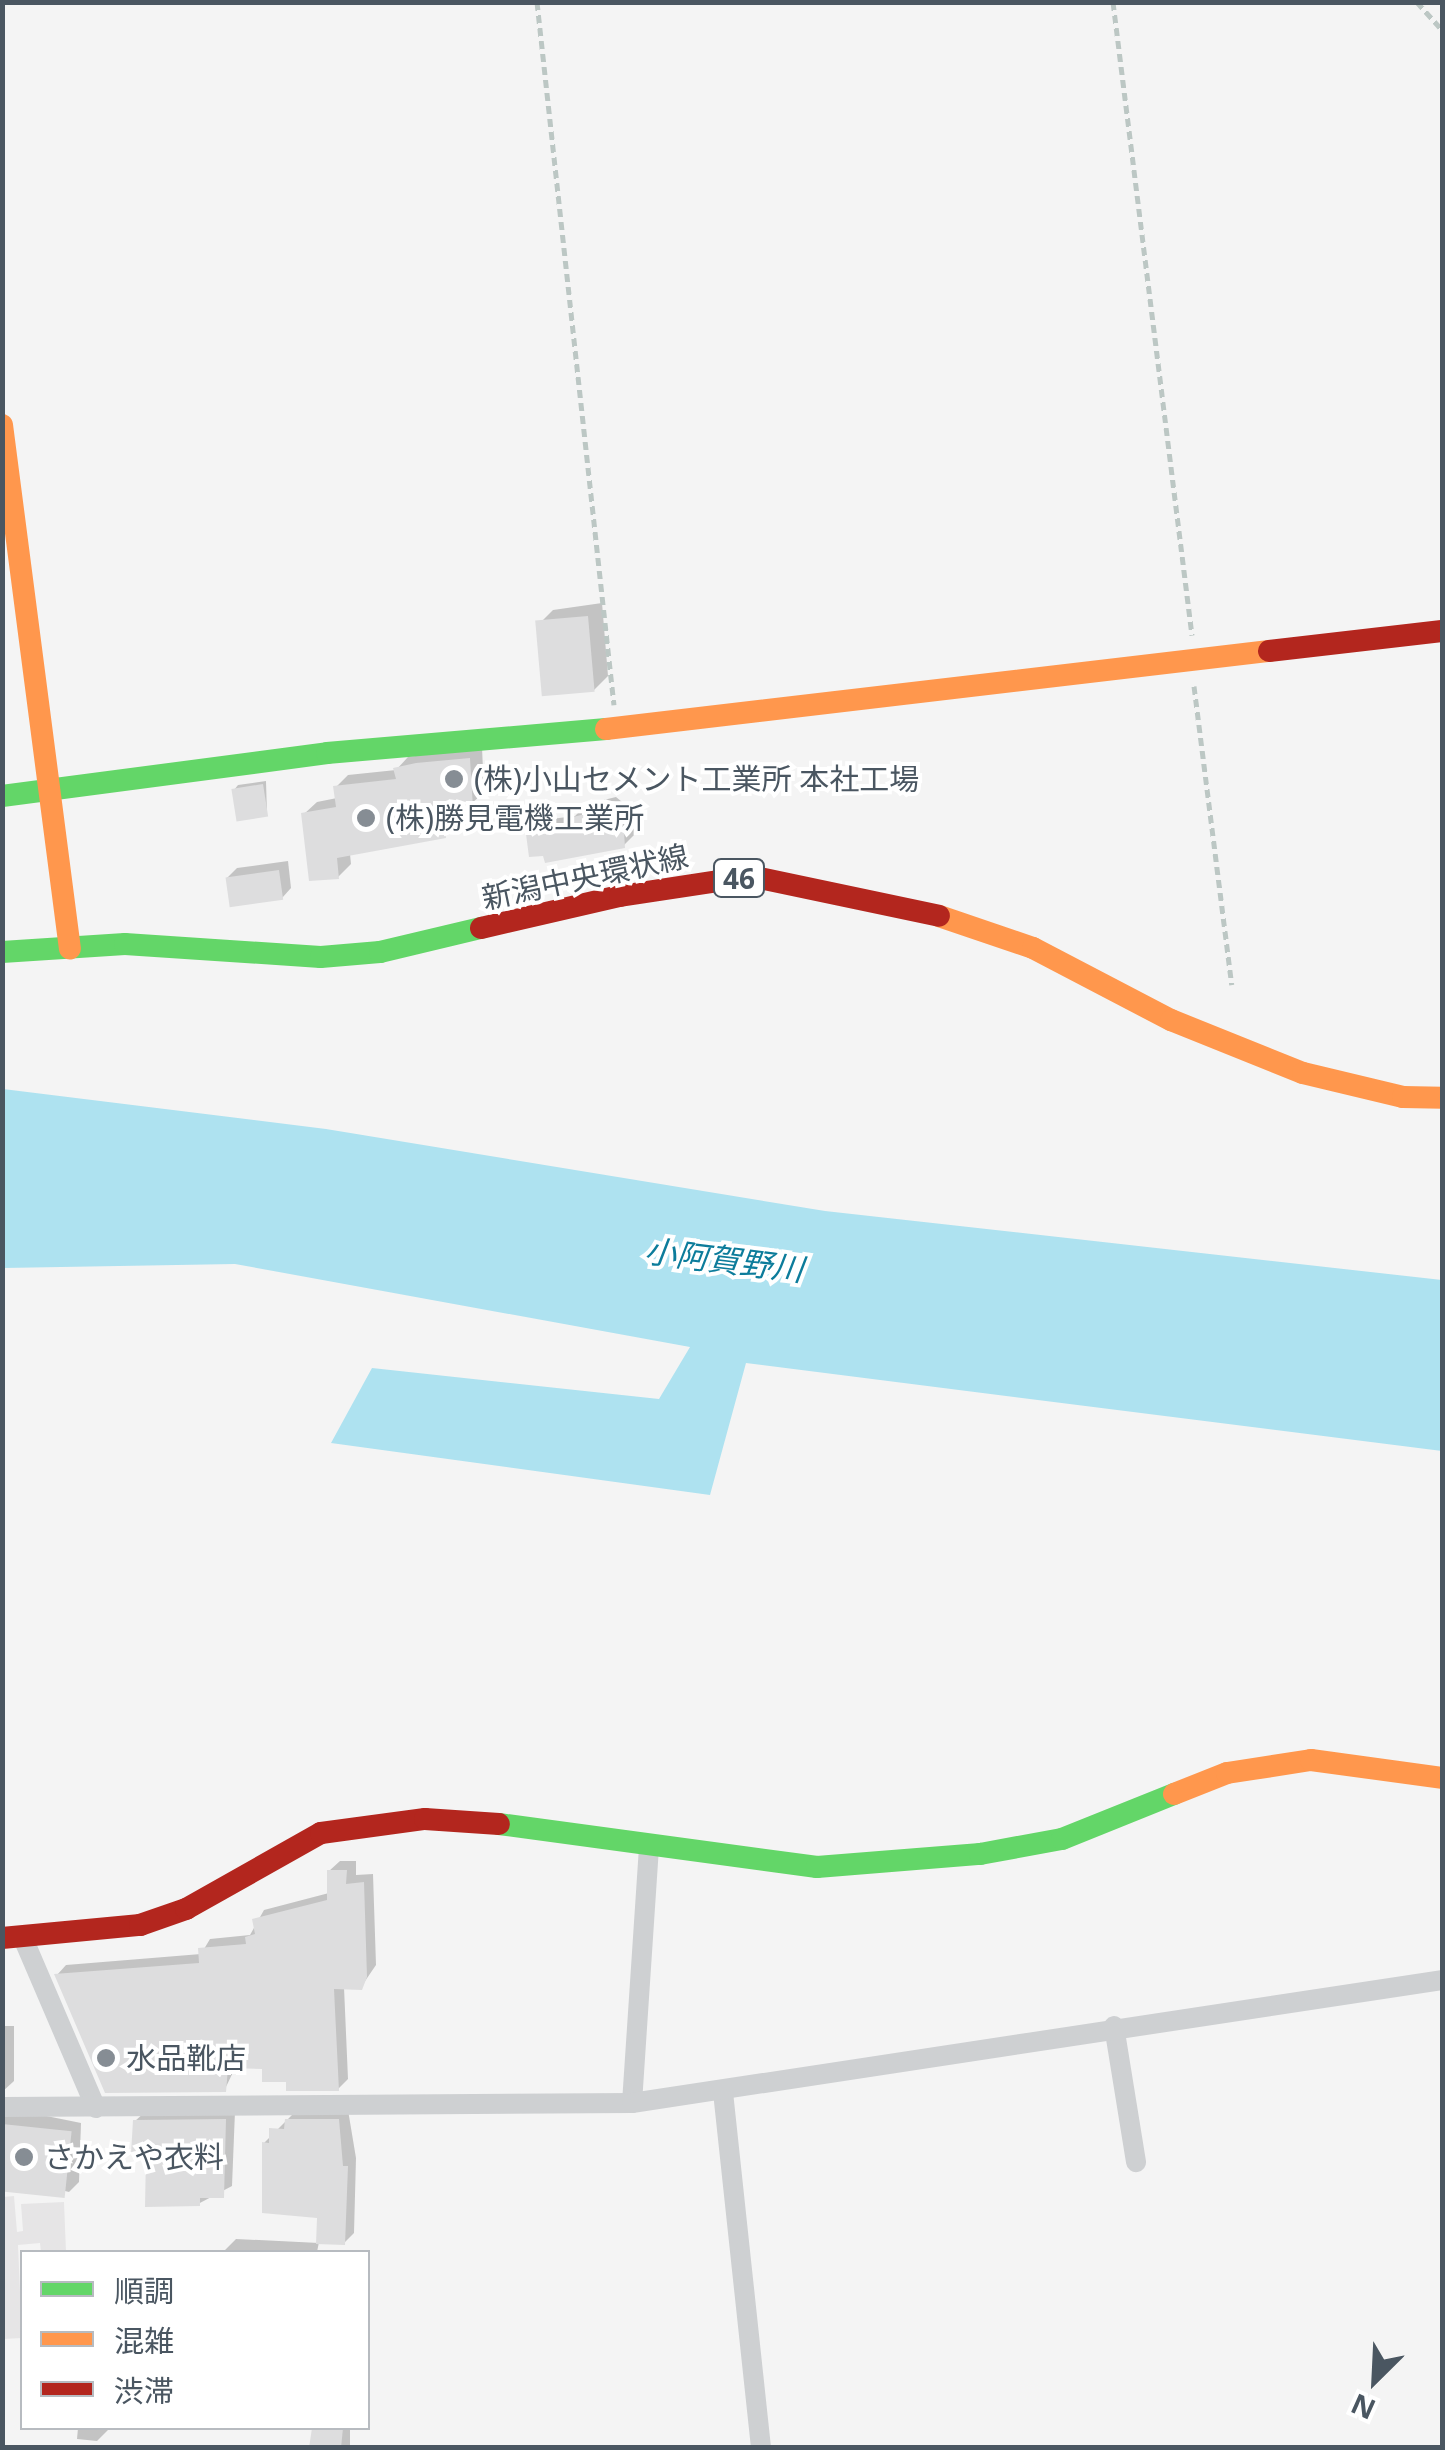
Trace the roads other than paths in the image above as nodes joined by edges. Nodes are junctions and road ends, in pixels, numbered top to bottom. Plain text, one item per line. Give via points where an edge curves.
1 (2, 425) edge
2 (1442, 631) edge
3 (47, 792) junction
4 (2, 796) edge
5 (70, 949) junction
6 (2, 952) edge
7 (1442, 1098) edge
8 (1442, 1778) edge
9 (650, 1849) junction
10 (13, 1938) edge
11 (1442, 1980) edge
12 (1114, 2026) junction
13 (722, 2092) junction
14 (632, 2103) junction
15 (2, 2107) edge
16 (96, 2108) junction
17 (1136, 2162) dead end
18 (761, 2448) edge

1 - 3 street
2 - 3 street via 610,729 326,753
3 - 4 street
3 - 5 street
5 - 6 street, 新潟中央環状線 / 46
5 - 7 street, 新潟中央環状線 / 46 via 125,944 320,957 380,952 620,896 750,876 877,908 958,919 1033,948 1171,1020 1303,1073 1403,1097
8 - 9 street via 1312,1760 1227,1773 1062,1839 980,1854 817,1867
9 - 10 street via 483,1820 338,1830 140,1925
9 - 14 street
10 - 16 street
11 - 12 street
12 - 13 street
12 - 17 street
13 - 14 street
13 - 18 street
14 - 16 street
15 - 16 street

